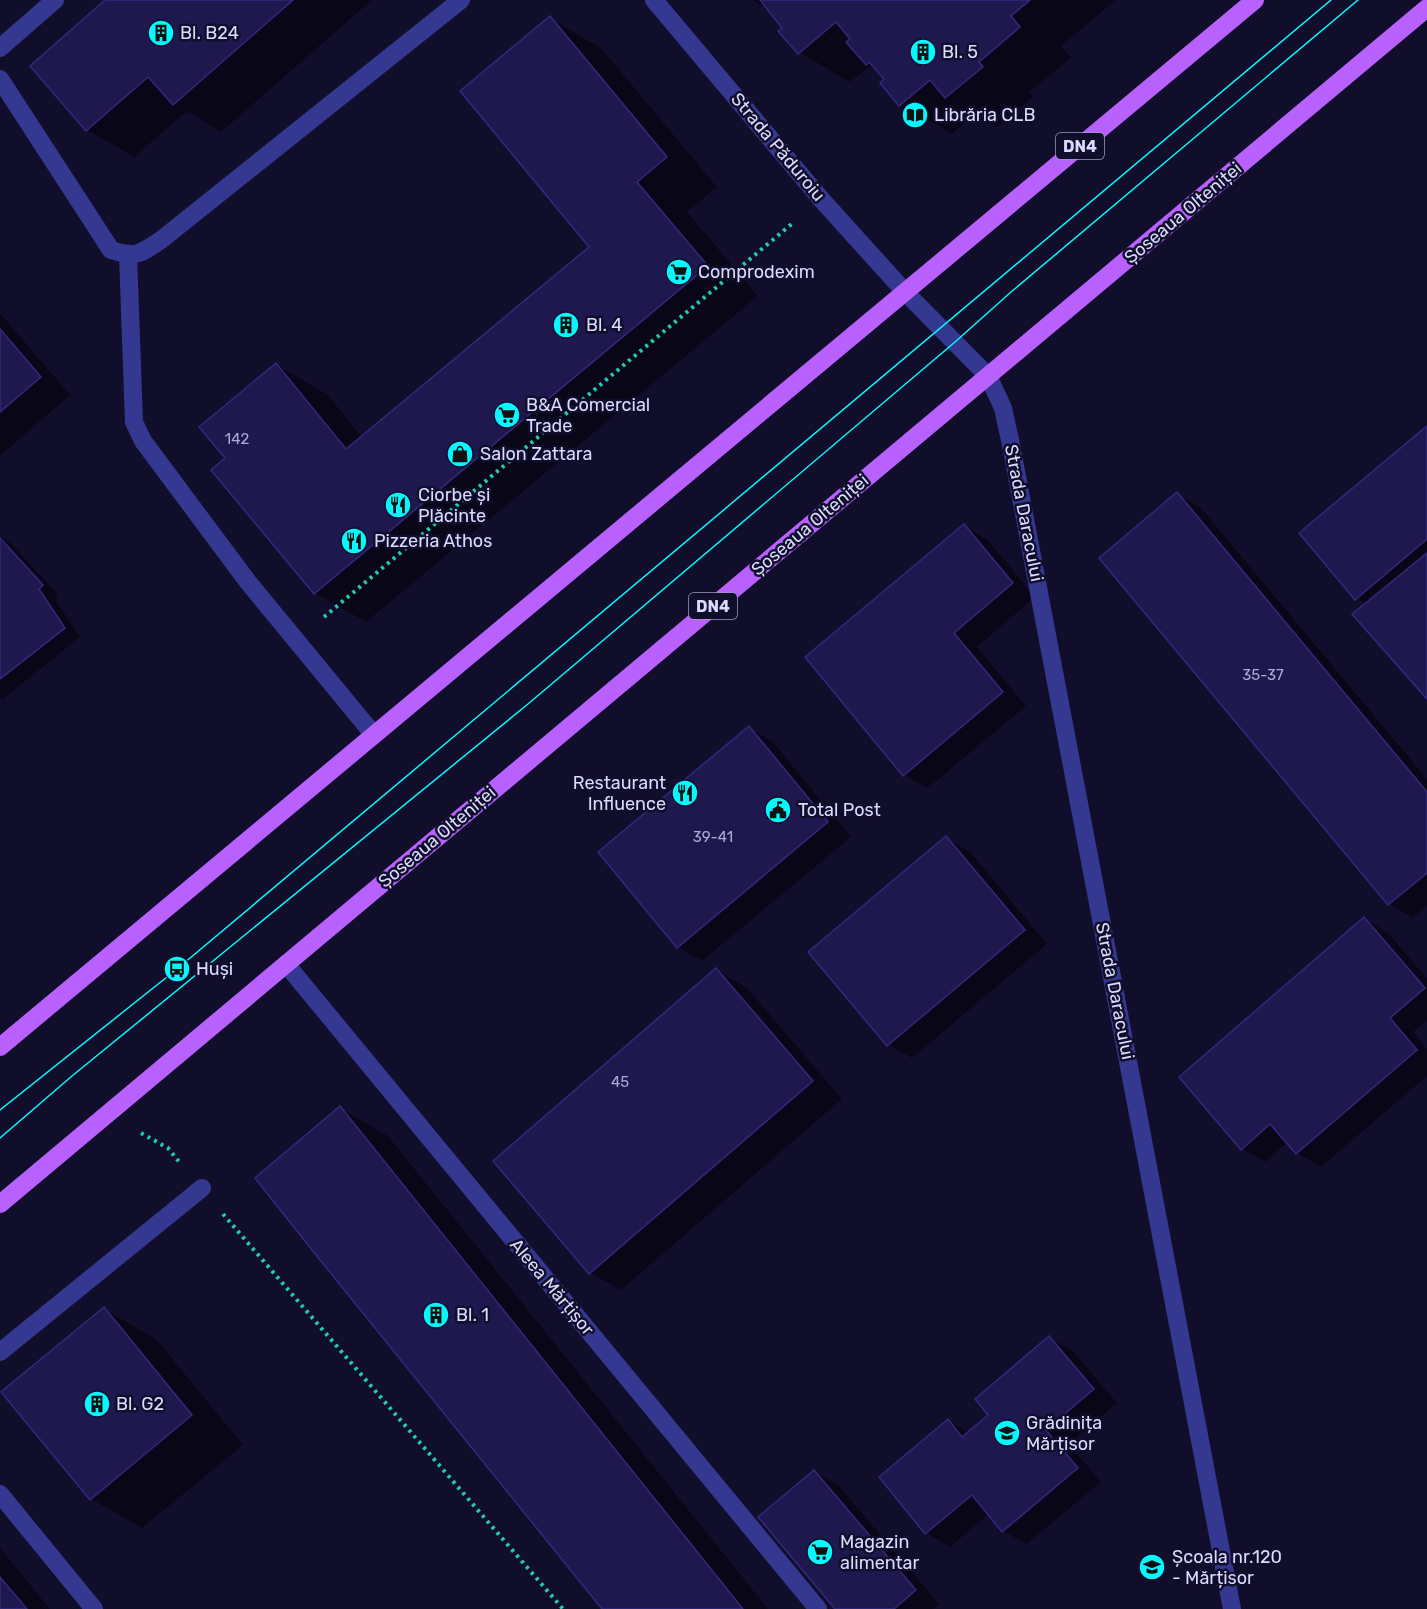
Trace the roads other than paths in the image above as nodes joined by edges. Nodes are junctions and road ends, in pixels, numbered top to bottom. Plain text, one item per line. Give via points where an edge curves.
1 (55, 0) edge
2 (460, 0) edge
3 (654, 0) edge
4 (1255, 0) edge
5 (1427, 8) edge
6 (0, 48) edge
7 (0, 79) edge
8 (128, 255) junction
9 (905, 292) junction
10 (988, 376) junction
11 (374, 735) junction
12 (286, 964) junction
13 (0, 1047) edge
14 (202, 1188) road end
15 (0, 1204) edge
16 (0, 1352) edge
17 (0, 1494) edge
18 (94, 1609) edge
19 (818, 1609) edge
20 (1232, 1609) edge

1 - 6 street
2 - 8 street via 161,240
3 - 9 street, Strada Păduroiu via 821,199
4 - 9 main road, DN4
5 - 10 main road, Șoseaua Olteniței / DN4
7 - 8 street via 111,250
8 - 11 street via 134,422 143,441 248,582
9 - 10 street, Strada Păduroiu
9 - 11 main road, DN4
10 - 12 main road, Șoseaua Olteniței / DN4
10 - 20 street, Strada Daracului via 1003,408 1010,440
11 - 13 main road, DN4
12 - 15 main road, Șoseaua Olteniței / DN4
12 - 19 street, Aleea Mărțișor
14 - 16 street
17 - 18 street

